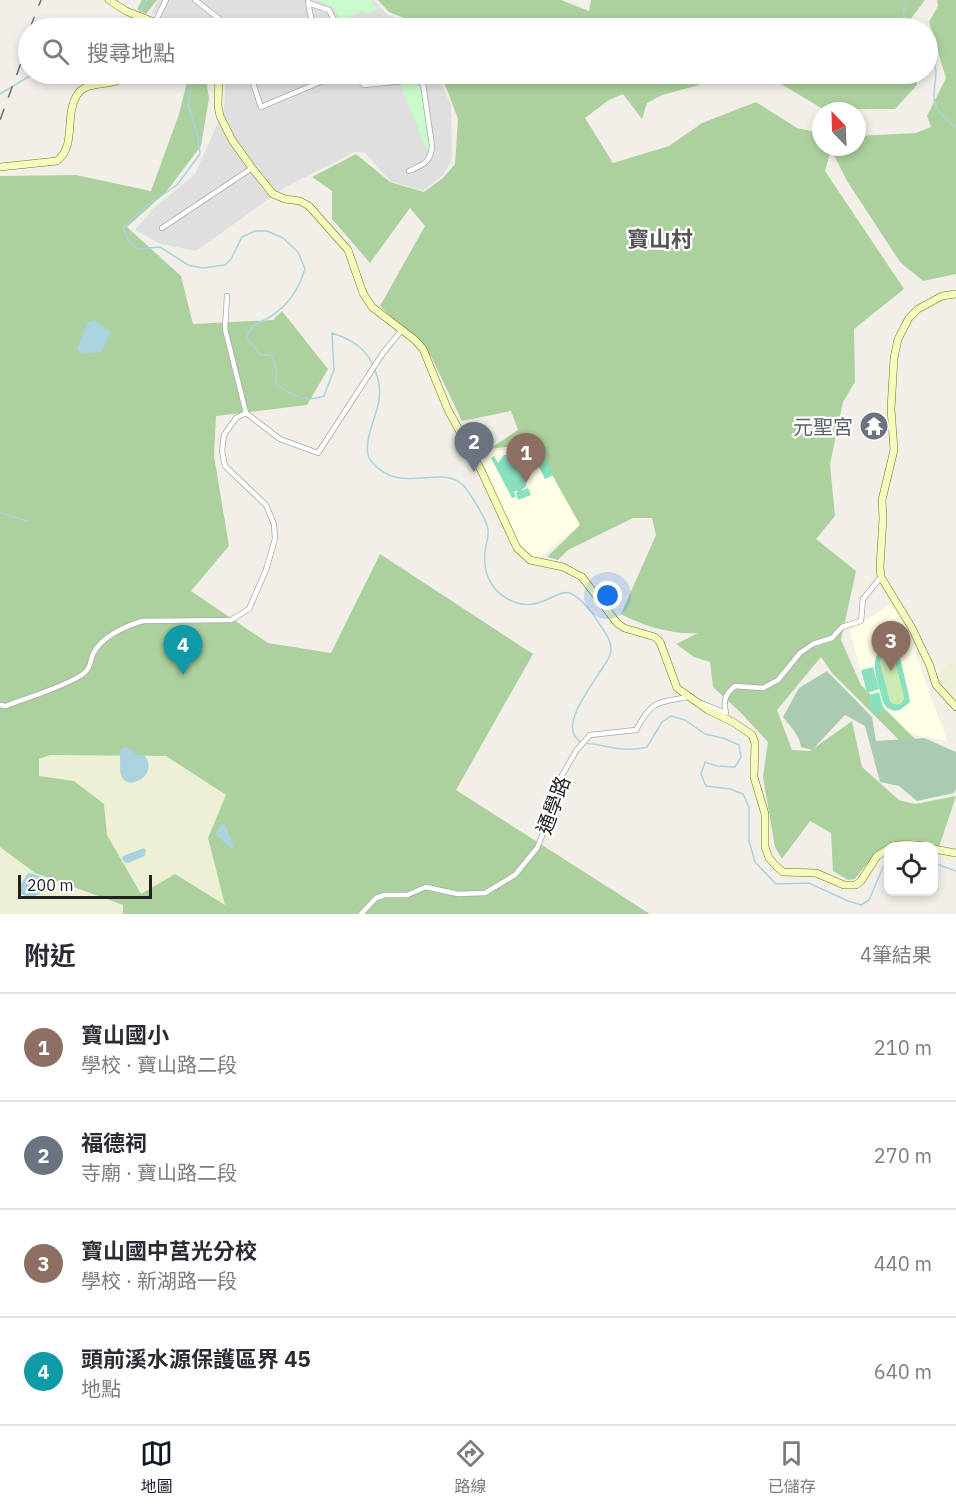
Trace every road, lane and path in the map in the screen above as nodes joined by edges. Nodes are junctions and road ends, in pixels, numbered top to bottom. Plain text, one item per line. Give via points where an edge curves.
1 (109, 0) edge
2 (166, 0) edge
3 (195, 0) edge
4 (308, 2) edge
5 (143, 18) edge
6 (163, 18) edge
7 (218, 18) edge
8 (311, 18) edge
9 (333, 18) edge
10 (102, 84) edge
11 (219, 84) edge
12 (253, 84) edge
13 (316, 84) edge
14 (423, 84) edge
15 (0, 167) edge
16 (252, 168) junction
17 (409, 171) dead end
18 (162, 228) dead end
19 (956, 294) edge
20 (227, 296) dead end
21 (401, 331) junction
22 (246, 413) junction
23 (881, 577) junction
24 (688, 697) junction
25 (0, 705) edge
26 (956, 707) edge
27 (938, 850) edge
28 (884, 852) edge
29 (956, 854) edge
30 (361, 914) edge

1 - 5 street
2 - 6 street
3 - 7 street
4 - 8 street
4 - 9 street via 329,10
10 - 15 street via 80,91 70,116 67,148 57,161
11 - 16 street via 220,116
12 - 13 street via 261,107
14 - 17 street via 432,153 424,165
16 - 18 street
16 - 21 street via 273,194 309,206 348,250 369,303
19 - 23 street via 942,296 918,309 898,339 891,409 894,450 882,500
20 - 22 street via 225,329
21 - 22 street via 318,453 280,439
21 - 24 street via 423,349 448,410 517,548 530,560 563,567 582,577 617,623 655,637 677,688
22 - 25 street via 236,418 224,435 225,466 267,505 275,539 249,609 231,620 134,623 102,641 91,665 73,680
23 - 24 street via 863,599 861,621 842,627 831,638 800,653 778,680 762,688 735,686 723,703 726,713
23 - 26 street via 912,628 936,686
24 - 28 street via 752,735 754,777 765,814 765,847 769,858 783,872 816,873 844,885 856,885
24 - 30 street, 通學路 via 659,701 636,730 590,735 585,740 560,780 557,800 537,848 515,875 485,893 458,894 426,887 407,895 376,897
27 - 29 street

